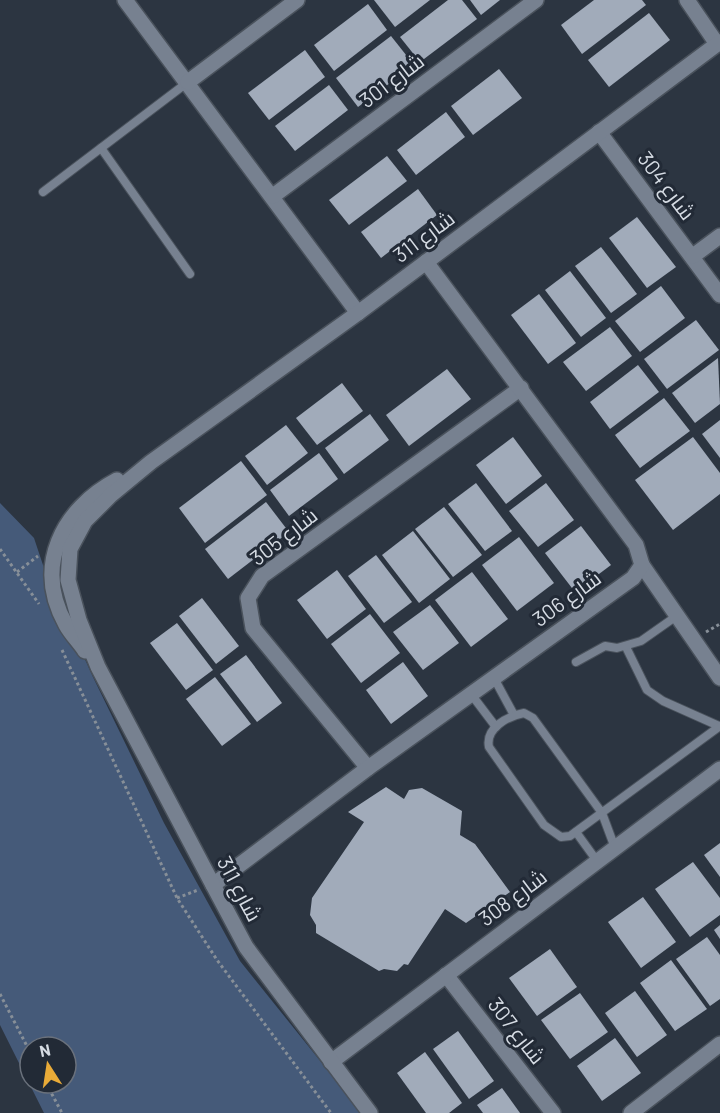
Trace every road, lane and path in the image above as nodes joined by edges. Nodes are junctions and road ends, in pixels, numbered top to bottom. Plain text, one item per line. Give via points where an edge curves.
1 (125, 0) edge
2 (297, 0) edge
3 (536, 0) edge
4 (687, 0) edge
5 (718, 43) edge
6 (188, 82) junction
7 (599, 132) junction
8 (101, 148) junction
9 (43, 192) dead end
10 (273, 196) junction
11 (720, 236) edge
12 (693, 256) junction
13 (426, 262) junction
14 (190, 274) dead end
15 (720, 295) edge
16 (358, 313) junction
17 (521, 388) junction
18 (0, 549) edge
19 (642, 565) junction
20 (41, 609) dead end
21 (678, 615) junction
22 (57, 640) dead end
23 (626, 646) junction
24 (576, 662) dead end
25 (494, 678) junction
26 (720, 678) edge
27 (471, 694) junction
28 (514, 715) junction
29 (496, 726) junction
30 (720, 726) edge
31 (368, 768) junction
32 (720, 769) edge
33 (602, 813) junction
34 (576, 831) junction
35 (615, 848) junction
36 (597, 861) junction
37 (213, 885) junction
38 (177, 898) junction
39 (446, 975) junction
40 (0, 994) edge
41 (21, 1035) edge
42 (720, 1044) edge
43 (331, 1062) junction
44 (52, 1095) edge
45 (62, 1113) edge
46 (331, 1113) edge
47 (370, 1113) edge
48 (553, 1113) edge
49 (631, 1113) edge

1 - 6 street
2 - 6 street
3 - 10 street, شارع 301
4 - 5 street
5 - 7 street, شارع 311
6 - 8 lane
6 - 10 street
7 - 12 street, شارع 304
7 - 13 street, شارع 311
8 - 9 lane
8 - 14 lane
10 - 16 street
11 - 12 street
12 - 15 street, شارع 304
13 - 16 street, شارع 311
13 - 17 street
16 - 37 street, شارع 311 via 151,462 85,521 70,549 68,580 98,667
17 - 19 street via 636,545
17 - 31 street, شارع 305 via 262,576 248,598 253,628
18 - 20 path
19 - 21 street
19 - 25 street, شارع 306 via 633,578
21 - 23 lane via 653,634
21 - 26 street
22 - 38 path
23 - 24 lane via 605,646
23 - 30 lane via 647,690
25 - 27 street, شارع 306
25 - 28 lane
27 - 29 lane
27 - 31 street, شارع 306
28 - 29 lane
28 - 33 lane via 524,713 539,724
29 - 34 lane via 487,739 489,747 544,825 561,837
30 - 33 lane
31 - 37 street, شارع 306
32 - 35 street, شارع 308
33 - 34 lane
33 - 35 lane
34 - 36 lane
35 - 36 street, شارع 308
36 - 39 street, شارع 308
37 - 38 path
37 - 43 street, شارع 311 via 246,947
38 - 46 path via 217,960
39 - 43 street, شارع 308
39 - 48 street, شارع 307
40 - 41 path
42 - 49 street
43 - 47 street, شارع 311
44 - 45 path

